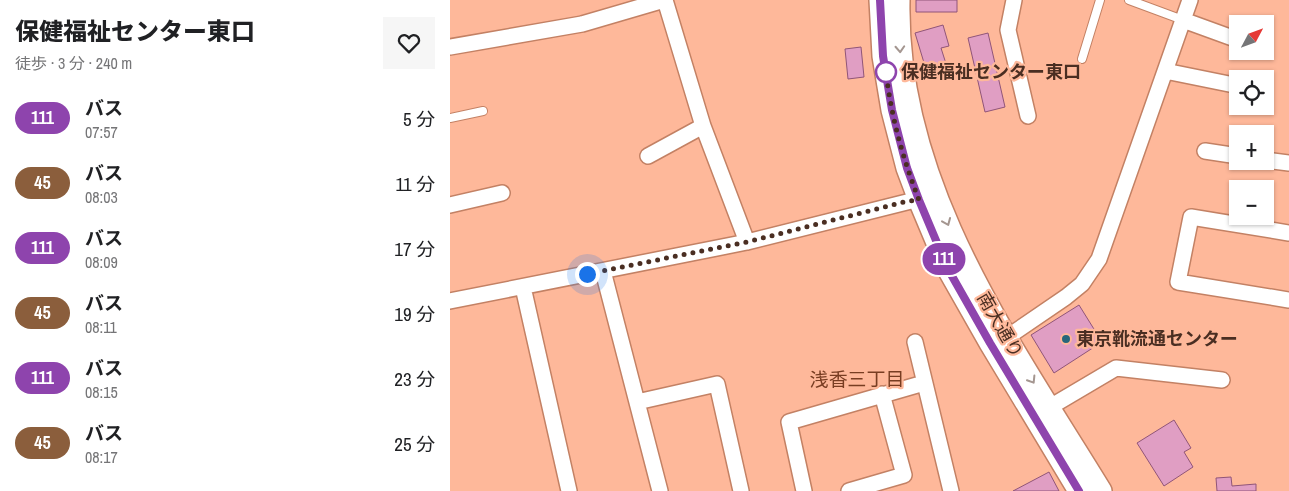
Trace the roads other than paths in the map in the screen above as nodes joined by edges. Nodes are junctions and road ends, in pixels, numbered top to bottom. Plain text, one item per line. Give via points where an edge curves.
1 (664, 0) edge
2 (880, 0) edge
3 (899, 0) edge
4 (1014, 0) edge
5 (1100, 0) edge
6 (1129, 0) edge
7 (1190, 0) edge
8 (1183, 20) junction
9 (1229, 37) edge
10 (450, 47) edge
11 (1082, 59) dead end
12 (1165, 71) junction
13 (1229, 84) edge
14 (483, 111) dead end
15 (1028, 116) dead end
16 (450, 118) edge
17 (703, 126) junction
18 (1205, 151) dead end
19 (1229, 155) edge
20 (648, 156) dead end
21 (1274, 161) edge
22 (1289, 163) edge
23 (502, 193) dead end
24 (927, 197) junction
25 (450, 205) edge
26 (1289, 233) edge
27 (747, 242) junction
28 (604, 271) junction
29 (523, 286) junction
30 (1289, 300) edge
31 (450, 301) edge
32 (998, 340) junction
33 (915, 342) dead end
34 (1222, 380) dead end
35 (924, 383) junction
36 (882, 394) junction
37 (637, 402) junction
38 (1050, 407) junction
39 (569, 491) edge
40 (660, 491) edge
41 (742, 491) edge
42 (804, 491) edge
43 (849, 491) edge
44 (951, 491) edge
45 (1079, 491) edge
46 (1101, 491) edge

1 - 10 street via 582,24
1 - 17 street
2 - 24 street, 南大通り via 883,56 892,110 907,168
3 -> 24 street, 南大通り via 901,63
4 - 15 street via 1008,30
5 - 11 lane
6 - 8 lane
7 - 8 street
8 - 9 street
8 - 12 street
12 - 13 street
12 - 32 street via 1099,259 1082,284 1066,297
14 - 16 lane
17 - 20 street
17 - 27 street
18 - 19 street
21 - 22 street
23 - 25 street
24 - 27 street
24 - 32 street, 南大通り via 964,260
26 - 30 street via 1191,217 1178,282
27 - 28 street
28 - 29 street
28 - 37 street
29 - 31 street
29 - 39 street
32 -> 38 street, 南大通り
32 - 45 street, 南大通り
33 - 35 street
34 - 38 street via 1116,368
35 - 36 street
35 - 44 street
36 - 42 street via 789,422
36 - 43 street via 904,475
37 - 40 street
37 - 41 street via 717,384
38 - 46 street, 南大通り

